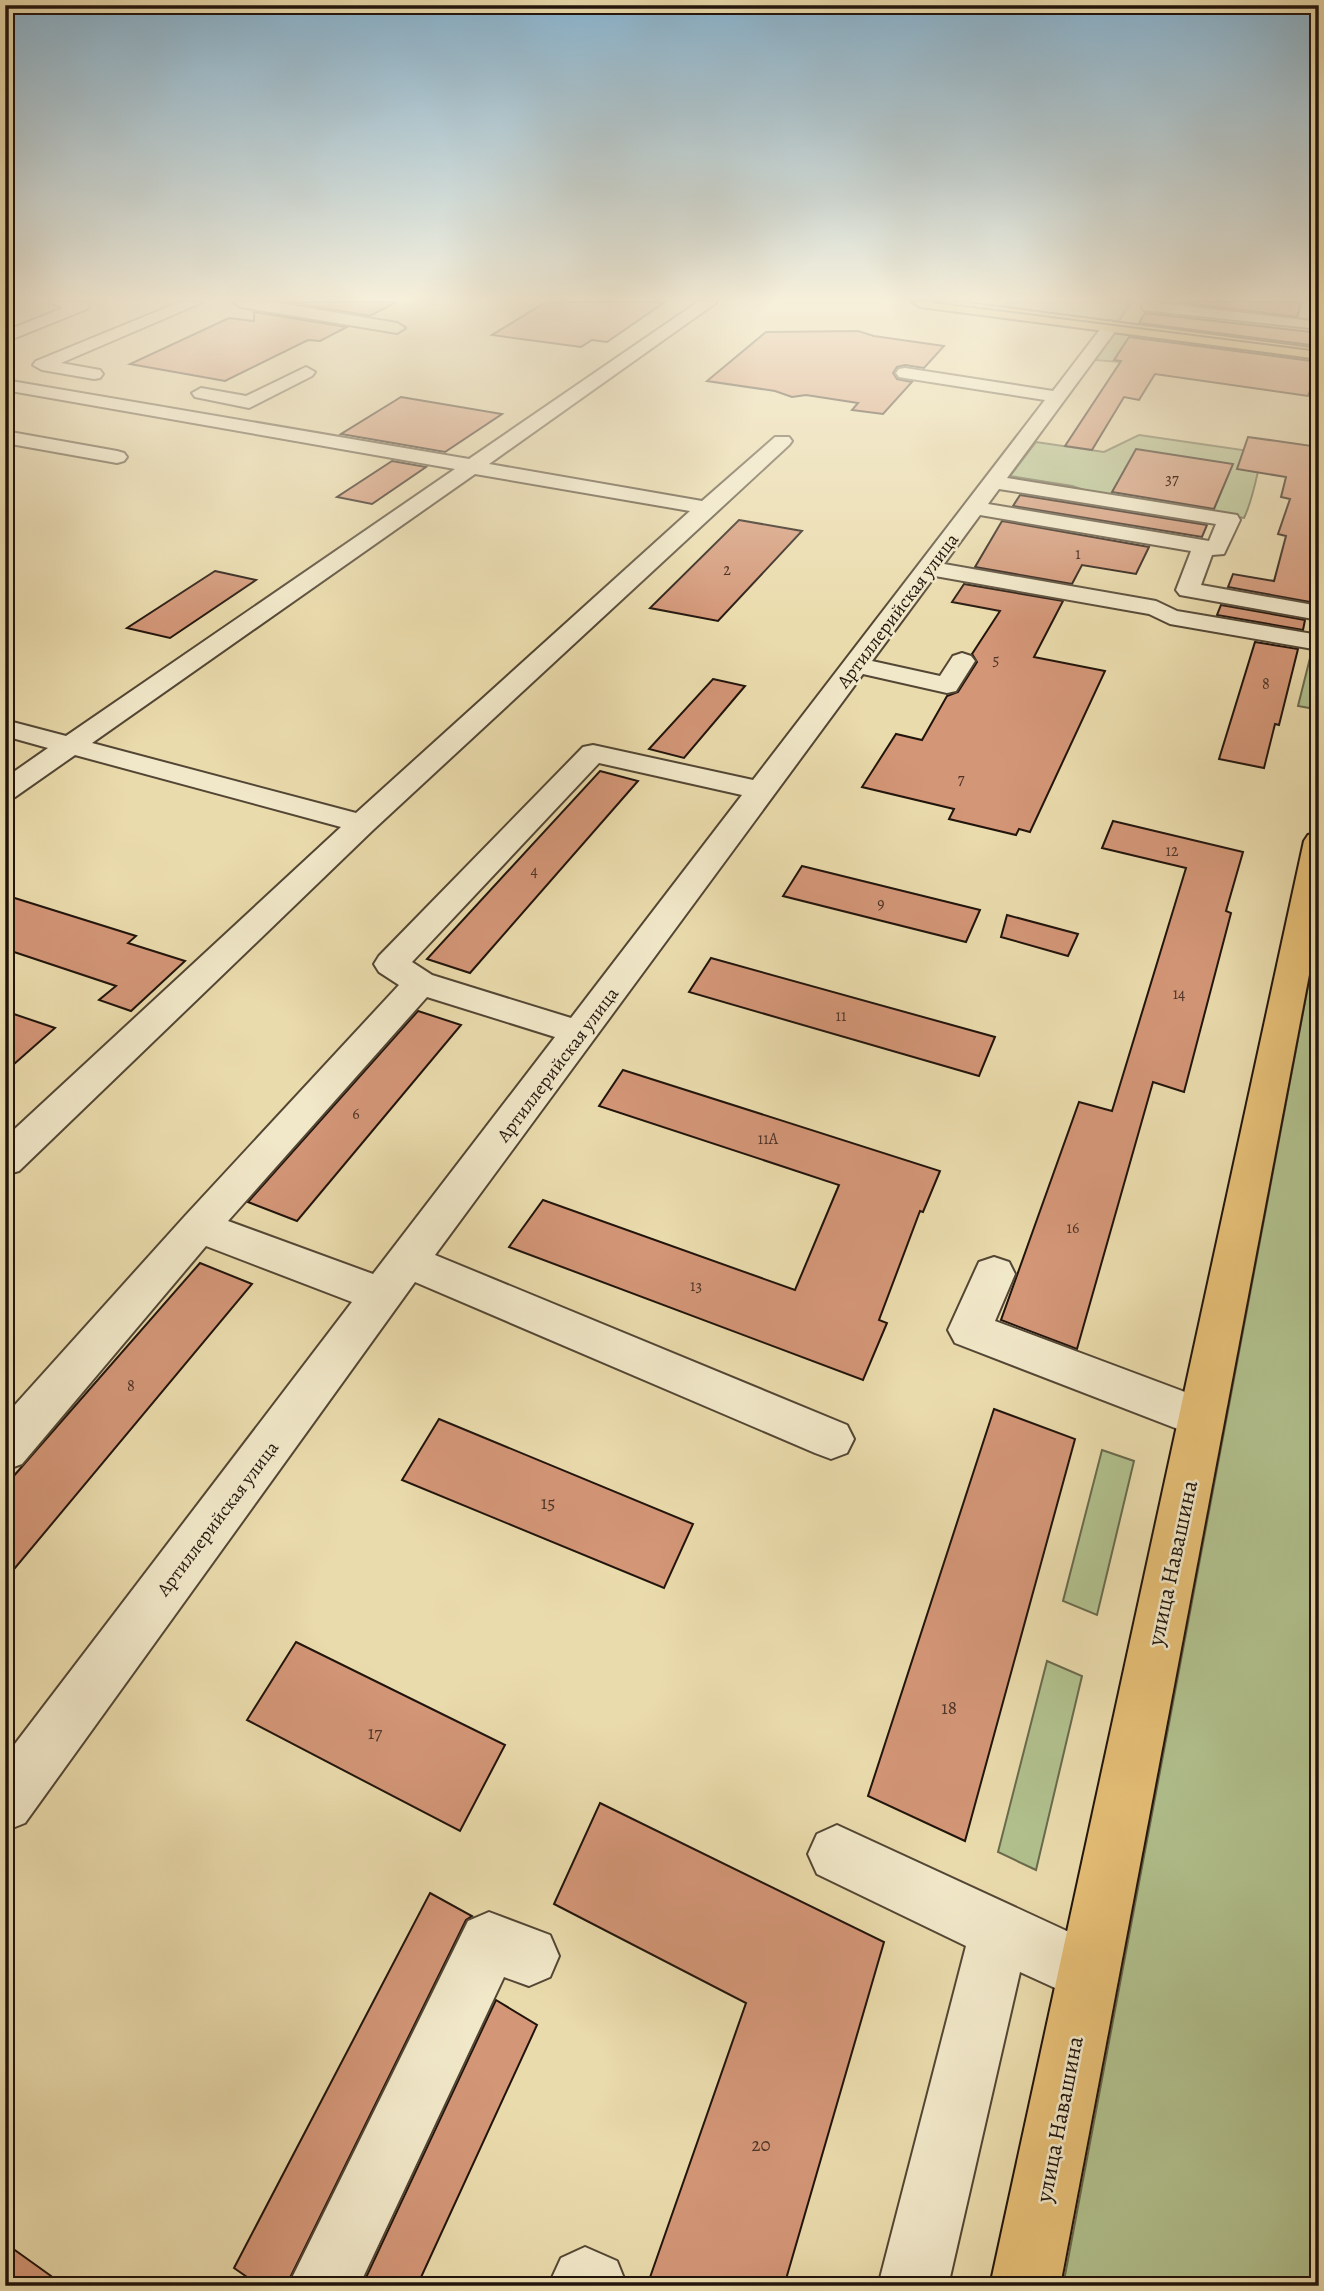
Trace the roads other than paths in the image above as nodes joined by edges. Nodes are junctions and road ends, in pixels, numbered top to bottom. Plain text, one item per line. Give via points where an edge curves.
1 (66, 409) edge
2 (143, 409) edge
3 (555, 409) edge
4 (1049, 409) edge
5 (6, 437) edge
6 (782, 441) dead end
7 (117, 457) dead end
8 (473, 466) junction
9 (984, 495) junction
10 (706, 508) junction
11 (1204, 547) junction
12 (929, 568) junction
13 (1319, 613) edge
14 (1319, 643) edge
15 (962, 661) dead end
16 (856, 665) junction
17 (5, 728) edge
18 (72, 745) junction
19 (5, 791) edge
20 (763, 791) junction
21 (362, 824) junction
22 (1319, 841) edge
23 (420, 983) junction
24 (581, 1033) junction
25 (5, 1161) edge
26 (199, 1227) junction
27 (994, 1274) dead end
28 (395, 1278) junction
29 (1201, 1418) junction
30 (831, 1439) dead end
31 (5, 1450) edge
32 (5, 1803) edge
33 (837, 1854) dead end
34 (1000, 1931) junction
35 (529, 1956) dead end
36 (1088, 1973) junction
37 (323, 2286) edge
38 (912, 2286) edge
39 (1025, 2286) edge

1 - 5 street
2 - 8 street
3 - 8 street
4 - 9 street, Артиллерийская улица
5 - 7 street
6 - 10 street
8 - 10 street
8 - 18 street
9 - 11 street
9 - 11 street via 1229,520 1216,549
9 - 12 street, Артиллерийская улица
10 - 21 street
11 - 13 street via 1188,590
12 - 14 street via 1156,608 1170,617
12 - 16 street, Артиллерийская улица
15 - 16 street via 947,685
16 - 20 street, Артиллерийская улица
17 - 18 street
18 - 19 street
18 - 21 street
20 - 23 street via 593,753 391,964
20 - 24 street, Артиллерийская улица
21 - 25 street
22 - 29 main road, улица Навашина
23 - 24 street
23 - 26 street
24 - 28 street, Артиллерийская улица
26 - 28 street
26 - 31 street
27 - 29 street via 970,1330
28 - 30 street
28 - 32 street, Артиллерийская улица
29 - 36 main road, улица Навашина
33 - 34 street
34 - 36 street
34 - 38 street
35 - 37 street via 489,1942
36 - 39 main road, улица Навашина

